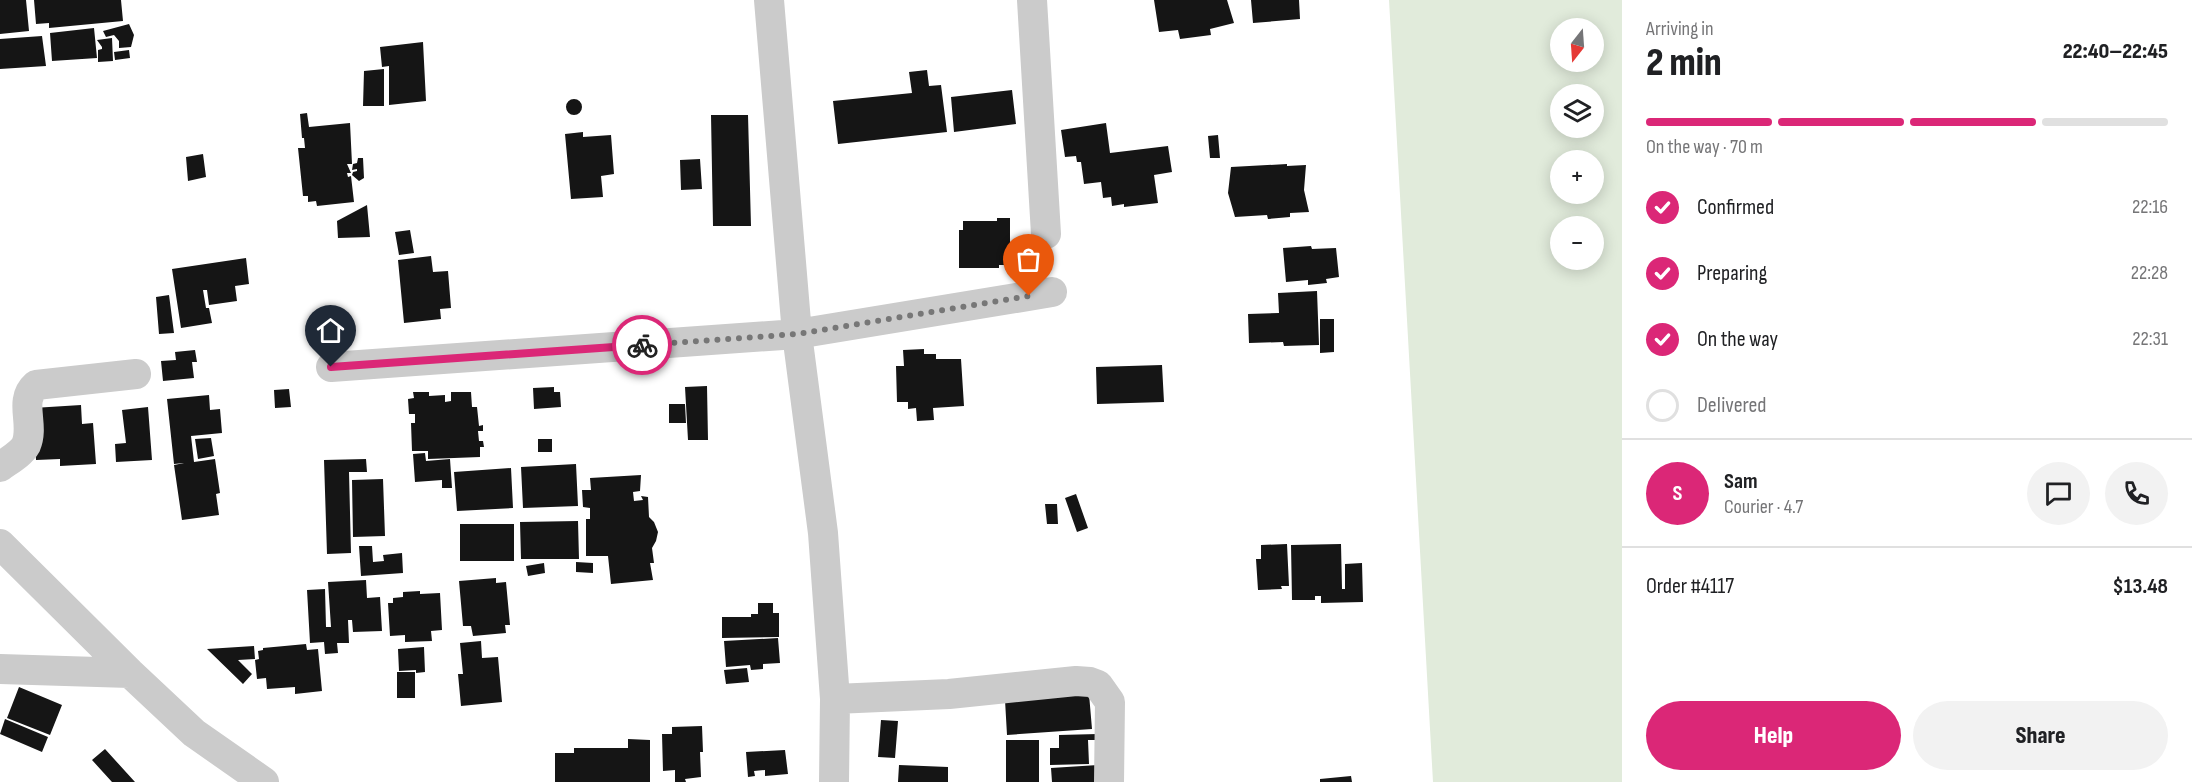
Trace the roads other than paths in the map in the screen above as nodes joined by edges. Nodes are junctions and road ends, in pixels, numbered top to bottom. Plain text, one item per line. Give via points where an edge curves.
1 (769, 0) edge
2 (1032, 0) edge
3 (1046, 234) dead end
4 (1052, 292) dead end
5 (798, 334) junction
6 (331, 367) dead end
7 (136, 374) dead end
8 (0, 467) edge
9 (0, 544) edge
10 (0, 669) edge
11 (130, 673) junction
12 (835, 699) junction
13 (264, 782) edge
14 (834, 782) edge
15 (1109, 782) edge

1 - 5 street
2 - 3 street
4 - 5 street
5 - 6 street
5 - 12 street via 823,532
7 - 8 street via 36,385 26,401 30,426 26,445
9 - 11 street
10 - 11 street
11 - 13 street via 194,733
12 - 14 street
12 - 15 street via 1089,682 1098,685 1110,702

